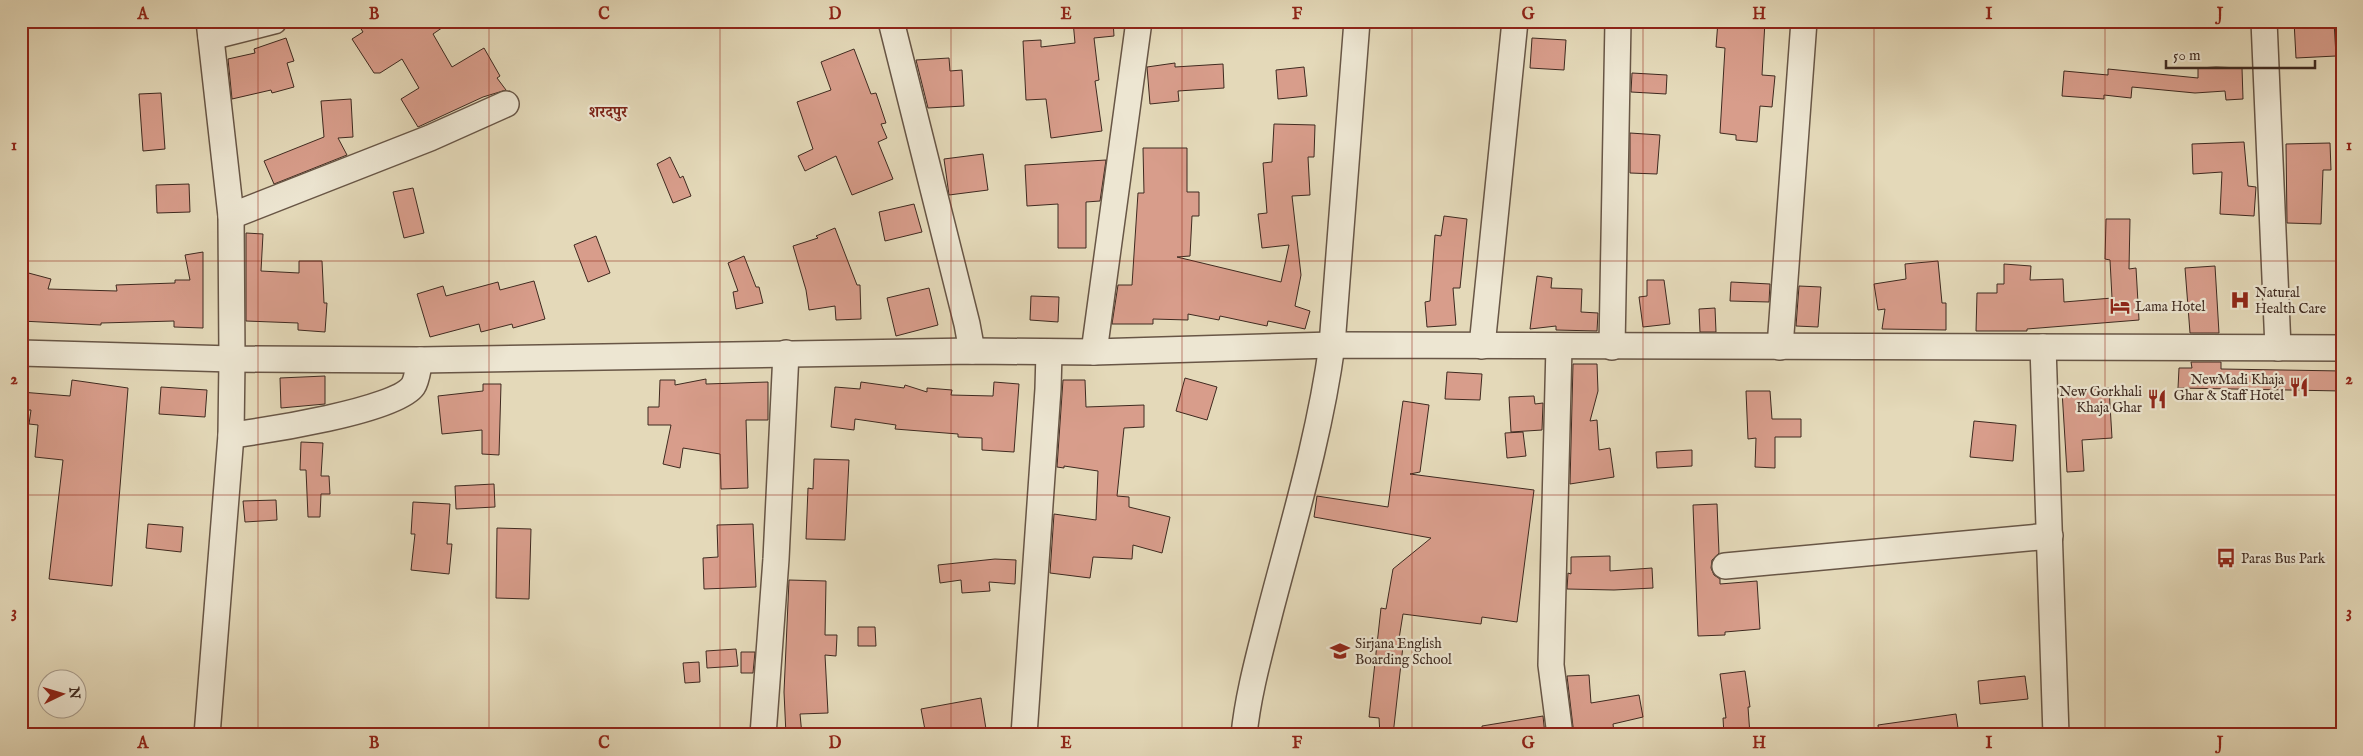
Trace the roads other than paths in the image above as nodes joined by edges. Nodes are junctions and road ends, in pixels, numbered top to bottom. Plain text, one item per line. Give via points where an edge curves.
1 (274, 21) edge
2 (891, 21) edge
3 (1139, 21) edge
4 (1357, 21) edge
5 (1515, 21) edge
6 (1618, 21) edge
7 (1804, 21) edge
8 (2264, 21) edge
9 (210, 29) edge
10 (506, 104) dead end
11 (231, 216) junction
12 (1332, 345) junction
13 (1482, 346) junction
14 (1559, 346) junction
15 (1612, 347) junction
16 (1780, 347) junction
17 (2043, 347) junction
18 (2278, 348) junction
19 (2342, 348) edge
20 (972, 351) junction
21 (1049, 352) junction
22 (1094, 352) junction
23 (21, 353) edge
24 (786, 353) junction
25 (232, 359) junction
26 (420, 360) junction
27 (231, 435) junction
28 (2050, 536) junction
29 (1725, 566) dead end
30 (1560, 734) edge
31 (207, 735) edge
32 (763, 735) edge
33 (1024, 735) edge
34 (1244, 735) edge
35 (2056, 735) edge

1 - 9 street
2 - 20 street via 968,324
3 - 22 street
4 - 12 street
5 - 13 street
6 - 15 street
7 - 16 street
8 - 18 street
9 - 11 street
10 - 11 street via 430,138
11 - 25 street
12 - 13 street
12 - 22 street
12 - 34 street via 1326,393 1265,632
13 - 14 street
14 - 15 street
14 - 30 street via 1551,665
15 - 16 street
16 - 17 street
17 - 18 street
17 - 28 street
18 - 19 street
20 - 21 street
20 - 24 street
21 - 22 street
21 - 33 street
23 - 25 street
24 - 26 street
24 - 32 street
25 - 26 street
25 - 27 street
26 - 27 street via 413,386 402,396 384,404 288,428
27 - 31 street
28 - 29 street
28 - 35 street

